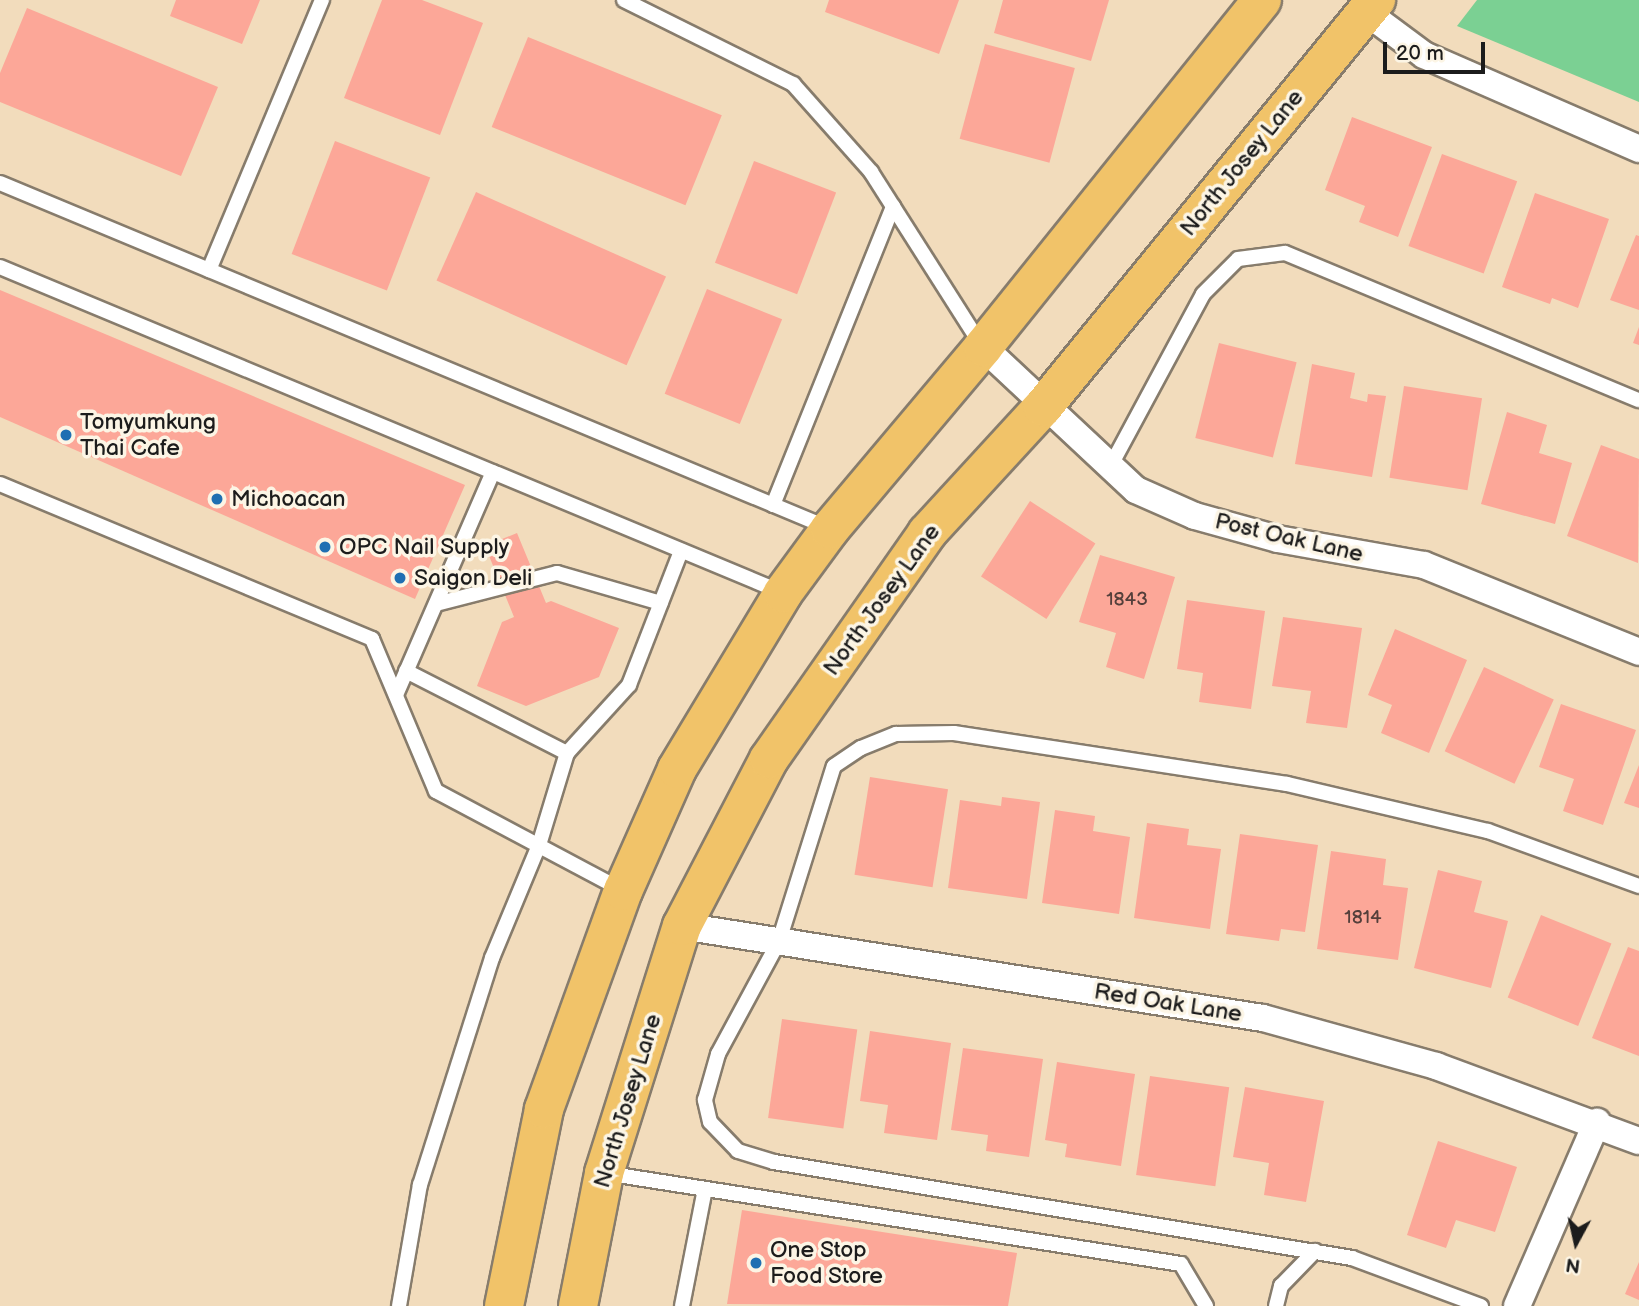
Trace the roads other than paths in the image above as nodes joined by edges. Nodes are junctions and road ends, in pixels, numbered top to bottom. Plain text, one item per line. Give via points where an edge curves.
1 (322, 0) edge
2 (624, 0) edge
3 (1262, 0) edge
4 (1371, 6) edge
5 (1639, 149) edge
6 (0, 183) edge
7 (893, 206) junction
8 (0, 267) edge
9 (209, 270) junction
10 (983, 347) junction
11 (1639, 400) edge
12 (1043, 407) junction
13 (1110, 467) junction
14 (493, 472) junction
15 (0, 484) edge
16 (773, 505) junction
17 (830, 529) junction
18 (681, 551) junction
19 (783, 593) junction
20 (661, 603) junction
21 (436, 604) junction
22 (1639, 652) edge
23 (406, 671) junction
24 (396, 695) junction
25 (567, 753) junction
26 (539, 845) junction
27 (1639, 886) edge
28 (623, 891) junction
29 (682, 926) junction
30 (779, 941) junction
31 (1597, 1122) junction
32 (1639, 1140) edge
33 (604, 1173) junction
34 (705, 1189) junction
35 (1315, 1251) junction
36 (399, 1306) edge
37 (504, 1306) edge
38 (579, 1306) edge
39 (682, 1306) edge
40 (1206, 1306) edge
41 (1276, 1306) edge
42 (1481, 1306) edge
43 (1517, 1306) edge

1 - 9 lane
2 - 7 lane via 793,84 872,172
3 - 10 main road
4 - 5 street via 1424,55
4 - 12 main road, North Josey Lane
6 - 9 lane
7 - 10 lane
7 - 16 lane
8 - 14 lane
9 - 16 lane
10 - 12 street, Post Oak Lane
10 - 17 main road
11 - 13 lane via 1285,253 1250,257 1238,259 1203,295
12 - 13 street, Post Oak Lane
12 - 29 main road, North Josey Lane via 927,533 874,605 769,759
13 - 22 street, Post Oak Lane via 1136,490 1195,516 1279,539 1424,565
14 - 18 lane
14 - 21 lane
15 - 24 lane via 372,639
16 - 17 lane
17 - 19 main road
18 - 19 lane
18 - 20 lane
19 - 28 main road via 677,769
20 - 21 lane via 557,573
20 - 25 lane via 629,685
21 - 23 lane
23 - 24 lane
23 - 25 lane
24 - 26 lane via 436,790
25 - 26 lane
26 - 28 lane
26 - 36 lane via 492,958 419,1185
27 - 30 lane via 1488,831 1287,784 954,733 896,734 861,748 834,766
28 - 37 main road via 544,1109
29 - 30 street, Red Oak Lane
29 - 33 main road, North Josey Lane
30 - 31 street, Red Oak Lane via 1277,1021 1436,1066
30 - 35 lane via 718,1054 705,1100 709,1122 738,1150 774,1162
31 - 32 street, Red Oak Lane
31 - 43 street
33 - 34 lane
33 - 38 main road, North Josey Lane
34 - 39 lane
34 - 40 lane via 1181,1264
35 - 41 lane via 1281,1286
35 - 42 lane via 1352,1258

